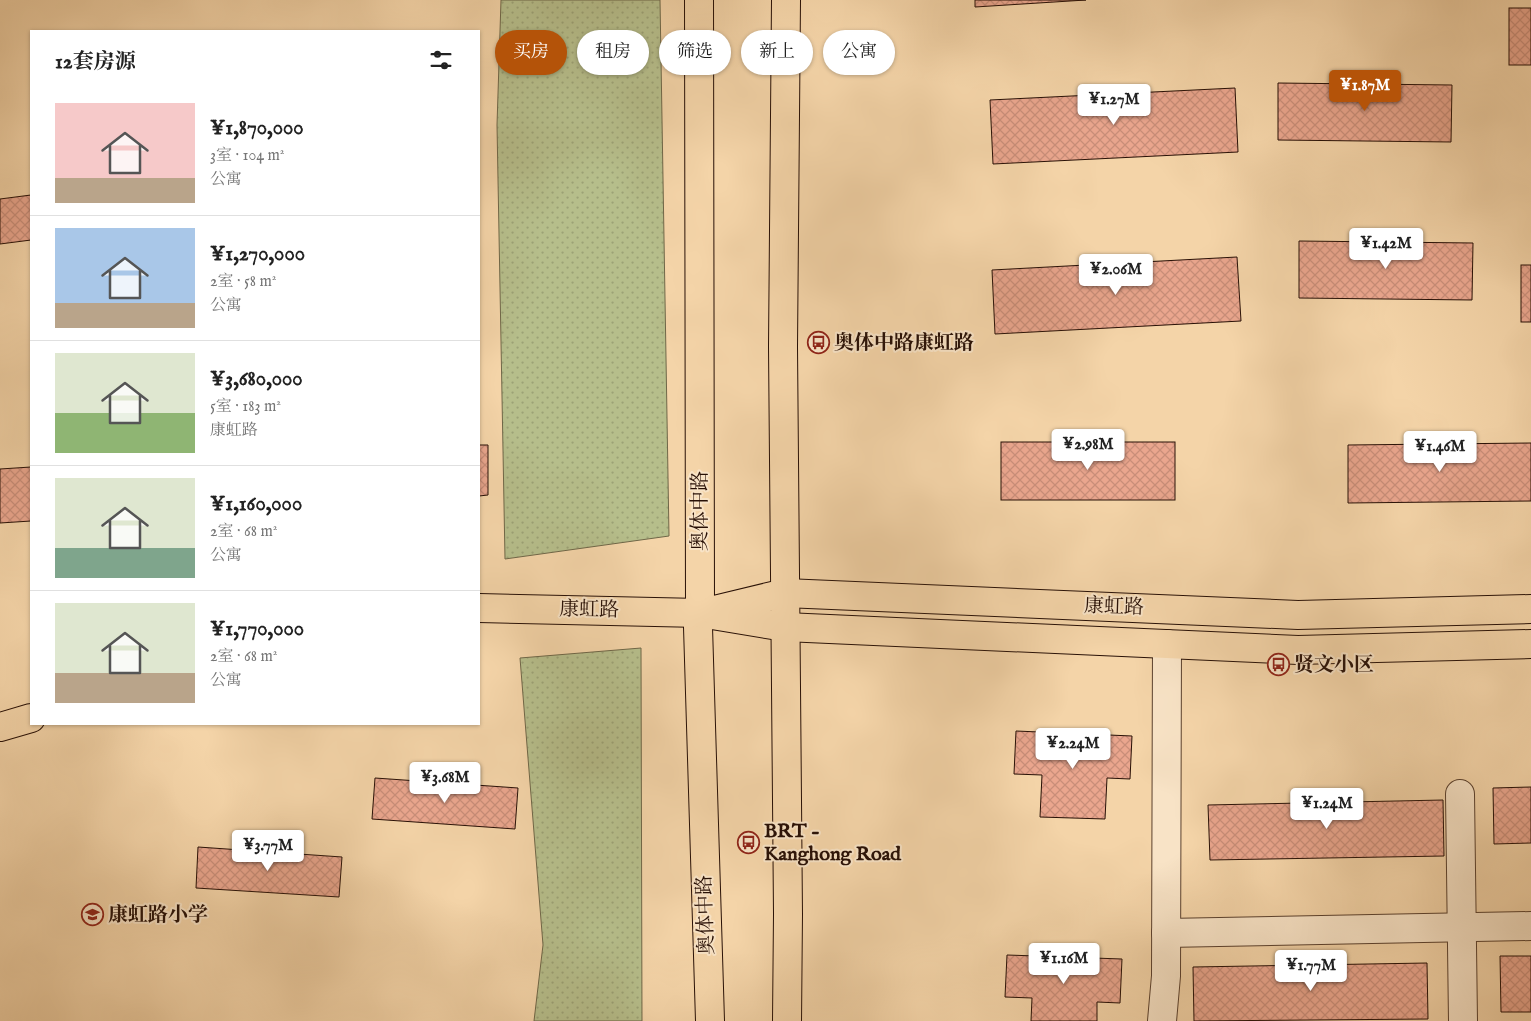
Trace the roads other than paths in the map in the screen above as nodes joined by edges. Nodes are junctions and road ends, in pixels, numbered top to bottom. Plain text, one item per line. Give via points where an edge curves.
1 (699, 0) edge
2 (786, 0) edge
3 (785, 593) junction
4 (480, 608) edge
5 (1531, 609) edge
6 (700, 613) junction
7 (785, 627) junction
8 (1167, 644) junction
9 (1531, 644) edge
10 (30, 718) edge
11 (0, 727) edge
12 (1460, 794) dead end
13 (1531, 926) edge
14 (1462, 927) junction
15 (1166, 933) junction
16 (710, 1021) edge
17 (787, 1021) edge
18 (1162, 1021) edge
19 (1463, 1021) edge

1 - 6 main road, 奥体中路
2 - 3 main road
3 - 5 main road, 康虹路 via 1298,615
3 - 6 main road, 康虹路
3 - 7 main road
4 - 6 main road, 康虹路
6 - 7 main road, 康虹路
6 - 16 main road, 奥体中路
7 - 8 main road, 康虹路
7 - 17 main road
8 - 9 main road, 康虹路 via 1298,650
8 - 15 street
10 - 11 main road
12 - 14 street
13 - 14 street
14 - 15 street
14 - 19 street
15 - 18 street

